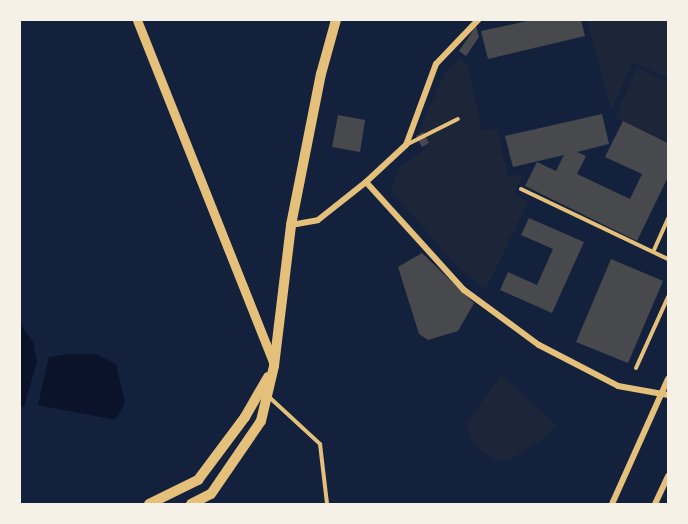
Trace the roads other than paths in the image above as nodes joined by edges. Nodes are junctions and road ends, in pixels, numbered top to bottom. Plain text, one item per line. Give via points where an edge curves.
1 (137, 20) edge
2 (336, 20) edge
3 (478, 20) edge
4 (458, 119) dead end
5 (406, 145) junction
6 (366, 182) junction
7 (521, 189) dead end
8 (669, 219) edge
9 (291, 225) junction
10 (654, 250) junction
11 (669, 260) edge
12 (669, 297) edge
13 (274, 366) junction
14 (636, 368) dead end
15 (669, 378) edge
16 (264, 393) junction
17 (666, 393) edge
18 (669, 476) edge
19 (149, 504) edge
20 (191, 504) edge
21 (327, 504) edge
22 (612, 504) edge
23 (655, 504) edge

1 - 13 street
2 - 9 main road via 321,74
3 - 5 street via 436,64
4 - 5 lane
5 - 6 street
6 - 9 street via 318,220
6 - 17 street via 464,290 539,345 618,386
7 - 10 lane
8 - 10 lane
9 - 13 main road
10 - 11 lane
12 - 14 lane
13 - 16 main road
15 - 17 street
16 - 19 main road via 198,480
16 - 20 main road via 261,421 211,494
16 - 21 lane via 320,444
17 - 22 street
18 - 23 street

